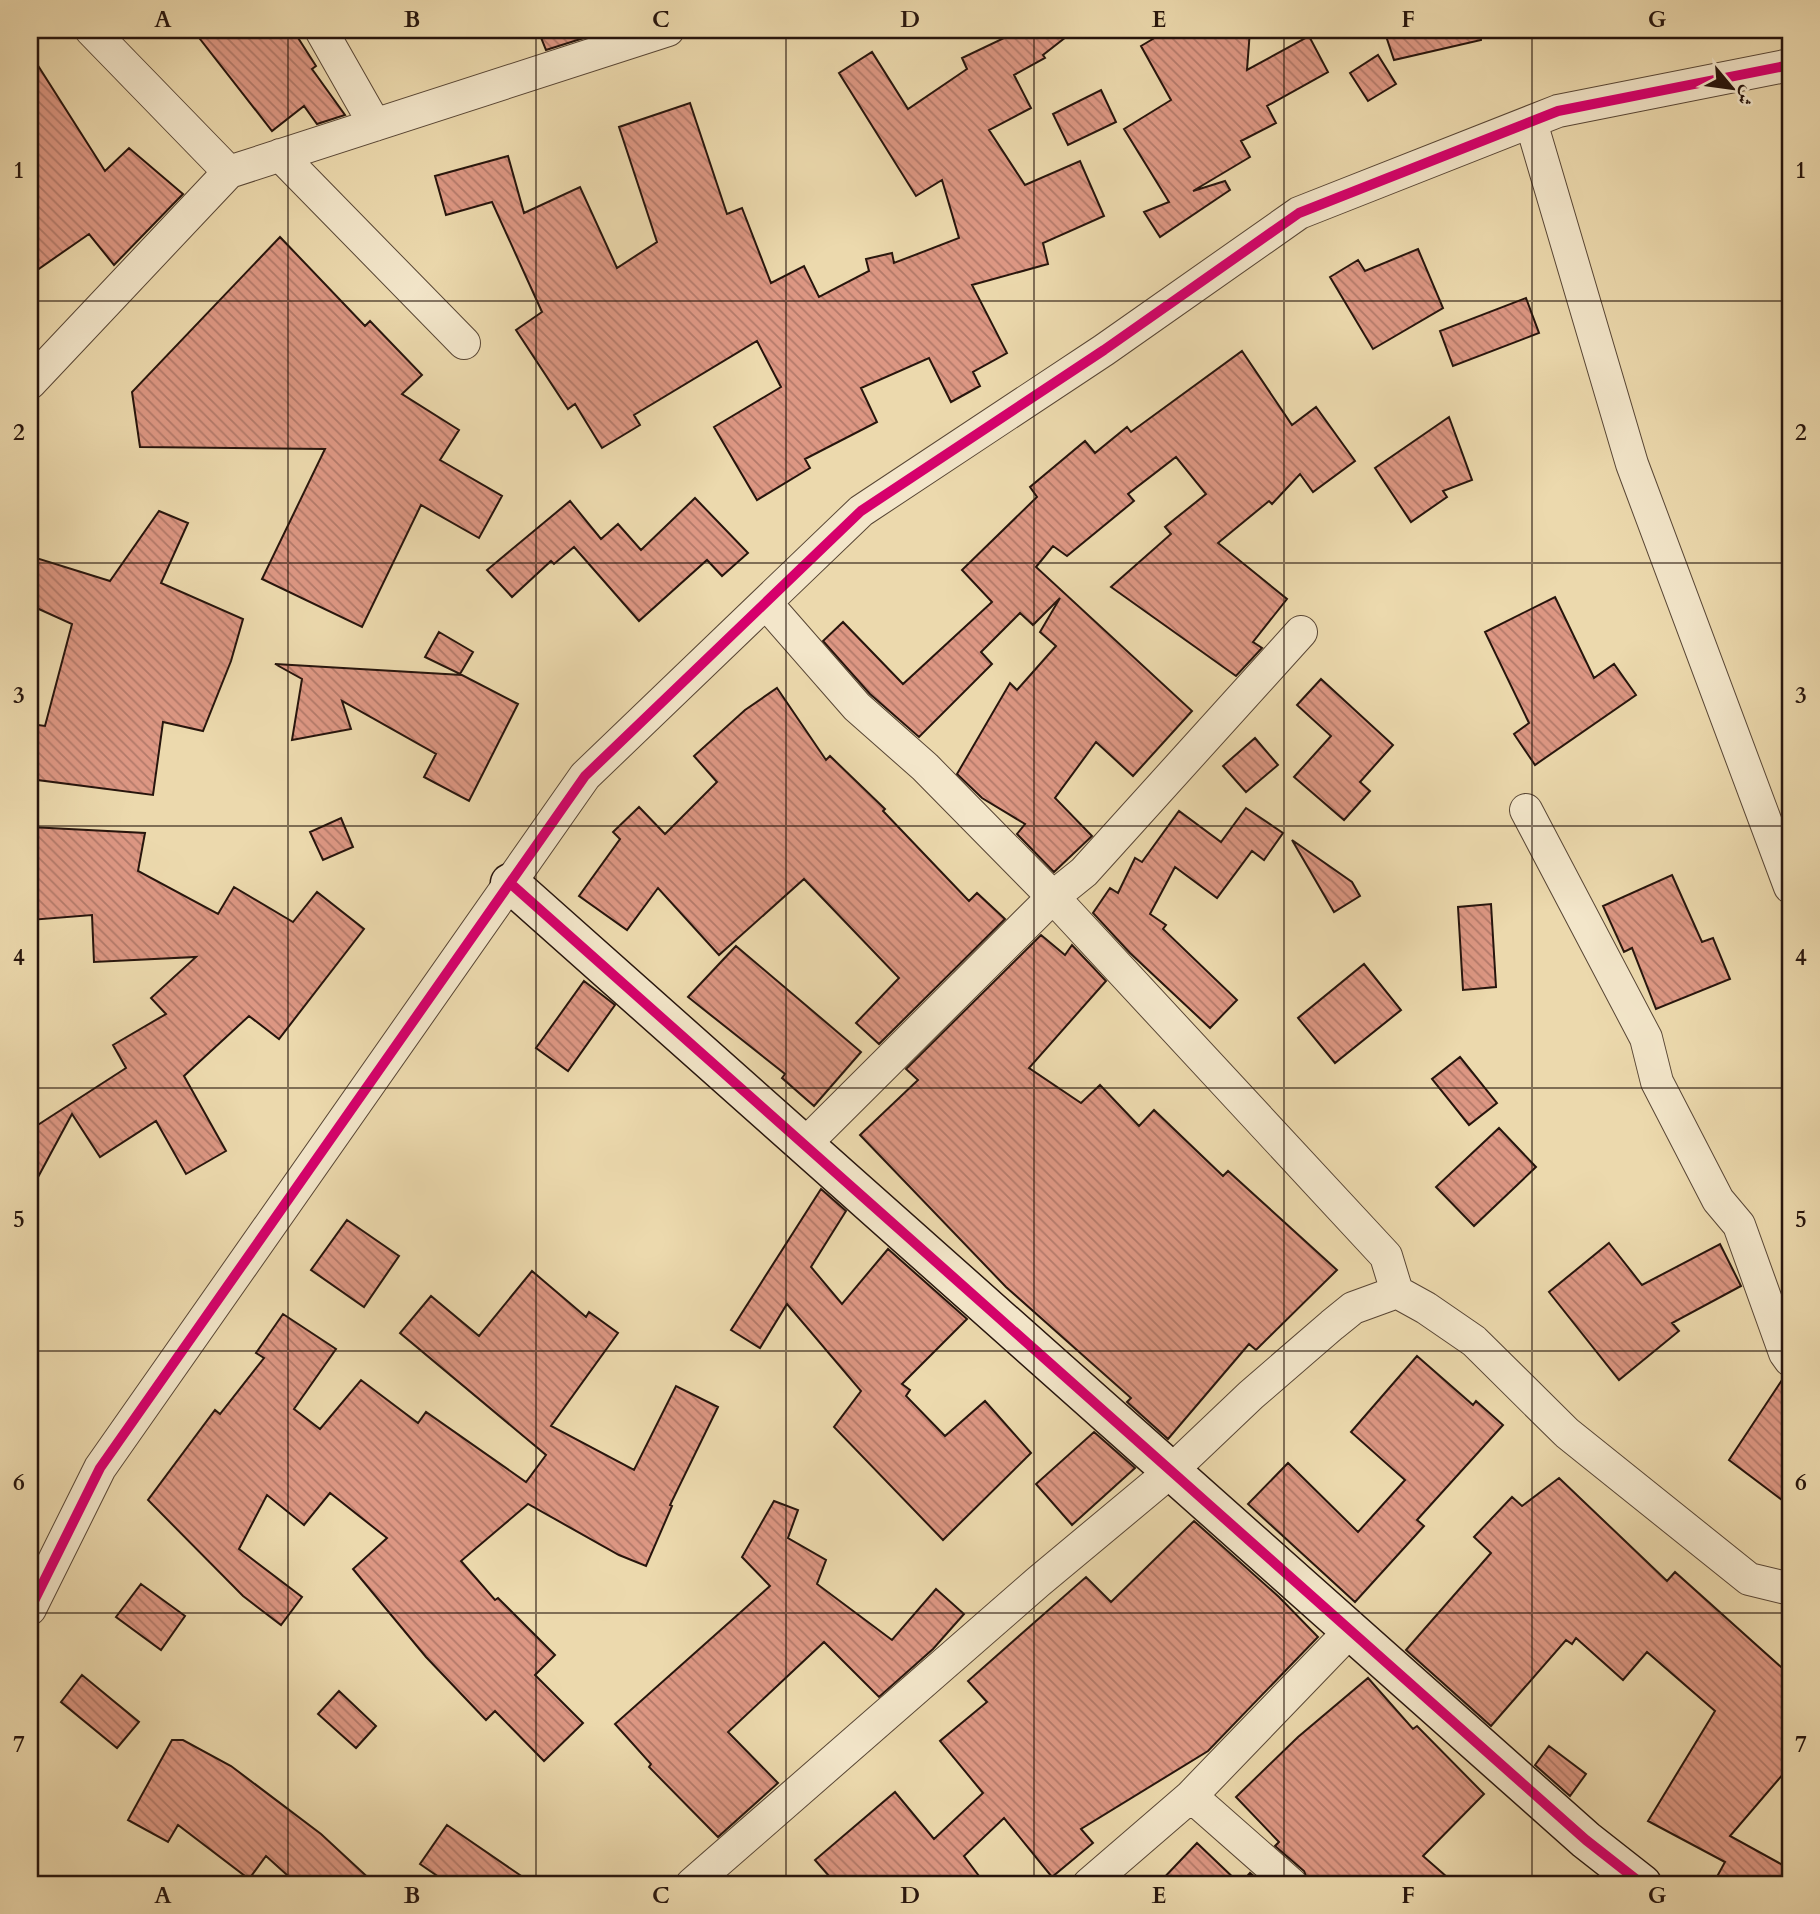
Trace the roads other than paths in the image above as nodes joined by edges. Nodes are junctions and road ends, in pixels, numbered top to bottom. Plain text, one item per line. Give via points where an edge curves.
1 (91, 30) edge
2 (321, 30) edge
3 (664, 30) edge
4 (1790, 65) edge
5 (1531, 122) junction
6 (375, 125) junction
7 (280, 155) junction
8 (229, 172) junction
9 (464, 343) dead end
10 (30, 383) edge
11 (766, 603) junction
12 (1301, 632) dead end
13 (1526, 810) dead end
14 (510, 883) junction
15 (1790, 887) edge
16 (1053, 897) junction
17 (804, 1145) junction
18 (1396, 1293) junction
19 (1790, 1360) edge
20 (1170, 1472) junction
21 (1790, 1589) edge
22 (30, 1609) edge
23 (1350, 1631) junction
24 (1191, 1796) junction
25 (692, 1884) edge
26 (1089, 1884) edge
27 (1291, 1884) edge
28 (1642, 1884) edge

1 - 8 street
2 - 6 street
3 - 6 street
4 - 5 street via 1558,111
5 - 11 street via 1300,213 861,511
5 - 15 street via 1632,464
6 - 7 street
7 - 8 street
7 - 9 street
8 - 10 street
11 - 14 street via 585,776
11 - 16 street via 857,707 925,767
12 - 16 street via 1084,872
13 - 19 street via 1646,1038 1657,1082 1718,1200 1739,1225
14 - 17 street
14 - 22 street via 100,1468
16 - 17 street
16 - 18 street via 1386,1256
17 - 20 street
18 - 20 street via 1353,1308
18 - 21 street via 1474,1341 1567,1433 1749,1579
20 - 23 street
20 - 25 street
23 - 24 street
23 - 28 street
24 - 26 street
24 - 27 street

